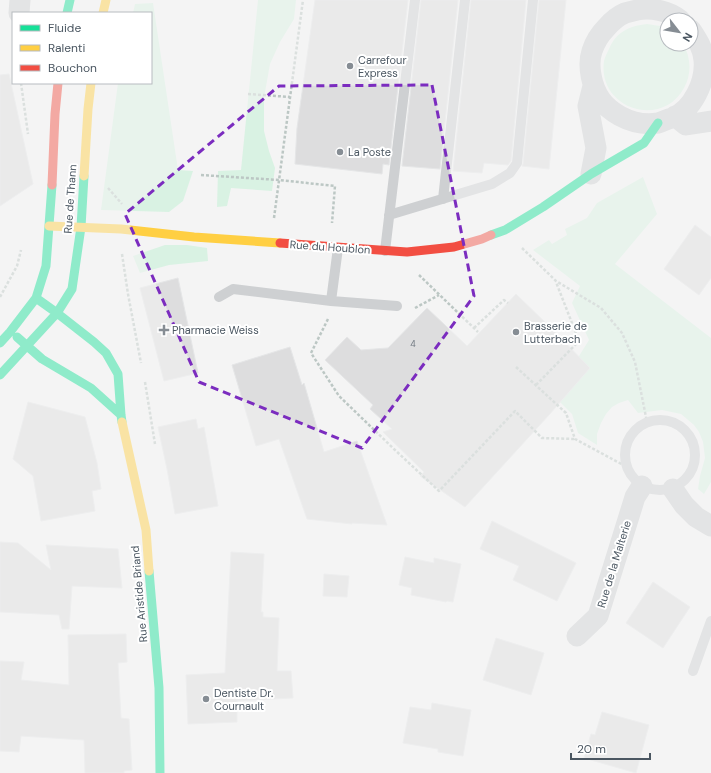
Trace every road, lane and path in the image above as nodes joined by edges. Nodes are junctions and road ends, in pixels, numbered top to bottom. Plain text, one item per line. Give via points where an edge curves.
1 (20, 0) edge
2 (70, 0) edge
3 (106, 0) edge
4 (303, 0) edge
5 (415, 0) edge
6 (465, 0) edge
7 (533, 0) edge
8 (625, 6) edge
9 (19, 12) edge
10 (67, 12) edge
11 (103, 12) edge
12 (665, 12) edge
13 (700, 37) edge
14 (21, 84) edge
15 (58, 84) edge
16 (91, 84) edge
17 (593, 86) junction
18 (704, 91) edge
19 (248, 94) dead end
20 (290, 97) junction
21 (666, 120) junction
22 (711, 121) edge
23 (29, 141) dead end
24 (591, 174) junction
25 (202, 175) dead end
26 (279, 180) junction
27 (443, 199) junction
28 (389, 215) junction
29 (49, 226) junction
30 (81, 227) junction
31 (505, 230) junction
32 (271, 243) junction
33 (22, 244) dead end
34 (334, 247) junction
35 (385, 251) junction
36 (406, 252) junction
37 (556, 281) junction
38 (439, 295) junction
39 (0, 297) edge
40 (219, 297) dead end
41 (36, 298) junction
42 (331, 301) junction
43 (508, 303) dead end
44 (397, 306) joint
45 (57, 313) junction
46 (474, 328) junction
47 (10, 332) junction
48 (478, 332) dead end
49 (0, 343) edge
50 (27, 346) junction
51 (516, 367) dead end
52 (0, 375) edge
53 (536, 385) junction
54 (121, 415) junction
55 (647, 422) junction
56 (575, 439) junction
57 (628, 467) junction
58 (642, 486) junction
59 (673, 489) junction
60 (711, 526) edge
61 (711, 621) edge
62 (577, 636) dead end
63 (693, 671) dead end
64 (160, 773) edge

1 - 9 street
2 - 10 main road
3 - 11 main road
4 - 20 path
5 - 28 lane
6 - 27 lane
7 - 27 lane via 517,164 510,173 492,184
8 - 12 street
8 - 17 street via 599,36 592,51 590,69
13 - 18 street via 704,60
14 - 23 path
15 - 29 main road, Rue de Thann
16 - 30 main road, Rue de Thann
17 - 21 street via 612,112 626,120 642,124
17 - 24 street via 588,106 596,148
18 - 21 street via 687,107
19 - 20 path
20 - 26 path
21 - 22 street via 686,124
21 - 24 main road, Rue du Houblon via 644,143
24 - 31 main road, Rue du Houblon
25 - 26 path
26 - 32 path
26 - 34 path via 335,186
27 - 28 lane
28 - 35 lane
29 - 30 main road, Rue du Houblon
29 - 41 main road, Rue de Thann via 46,266
30 - 32 main road, Rue du Houblon
30 - 45 main road, Rue de Thann via 72,289
31 - 36 main road, Rue du Houblon via 454,247
31 - 37 path
32 - 34 main road, Rue du Houblon
33 - 39 path via 17,266
34 - 35 main road, Rue du Houblon
34 - 42 lane
35 - 36 main road, Rue du Houblon
36 - 38 path via 420,277
37 - 53 path via 579,341
37 - 55 path via 601,308 622,333 635,362
38 - 44 path via 412,310
38 - 46 path
40 - 42 lane via 233,289
41 - 45 main road, Rue Aristide Briand
41 - 47 main road
42 - 44 lane
42 - 56 path via 328,320 311,353 338,396 439,491 515,411 542,438
43 - 46 path via 504,300
45 - 50 main road, Rue de Thann
45 - 54 main road, Rue Aristide Briand via 106,353 118,374
46 - 48 path
47 - 49 main road
47 - 50 main road
50 - 52 main road, Rue de Thann
50 - 54 main road via 42,359 91,388
51 - 53 path
53 - 56 path via 566,413
54 - 64 main road, Rue Aristide Briand via 146,530 159,688
55 - 57 lane via 634,431 626,445 625,461
55 - 59 lane via 663,420 678,424 690,436 696,450 694,466 688,479
56 - 57 path
57 - 58 lane via 631,476
58 - 59 lane via 658,491
58 - 62 street, Rue de la Malterie via 635,497 598,616
59 - 60 street via 696,517
61 - 63 lane

